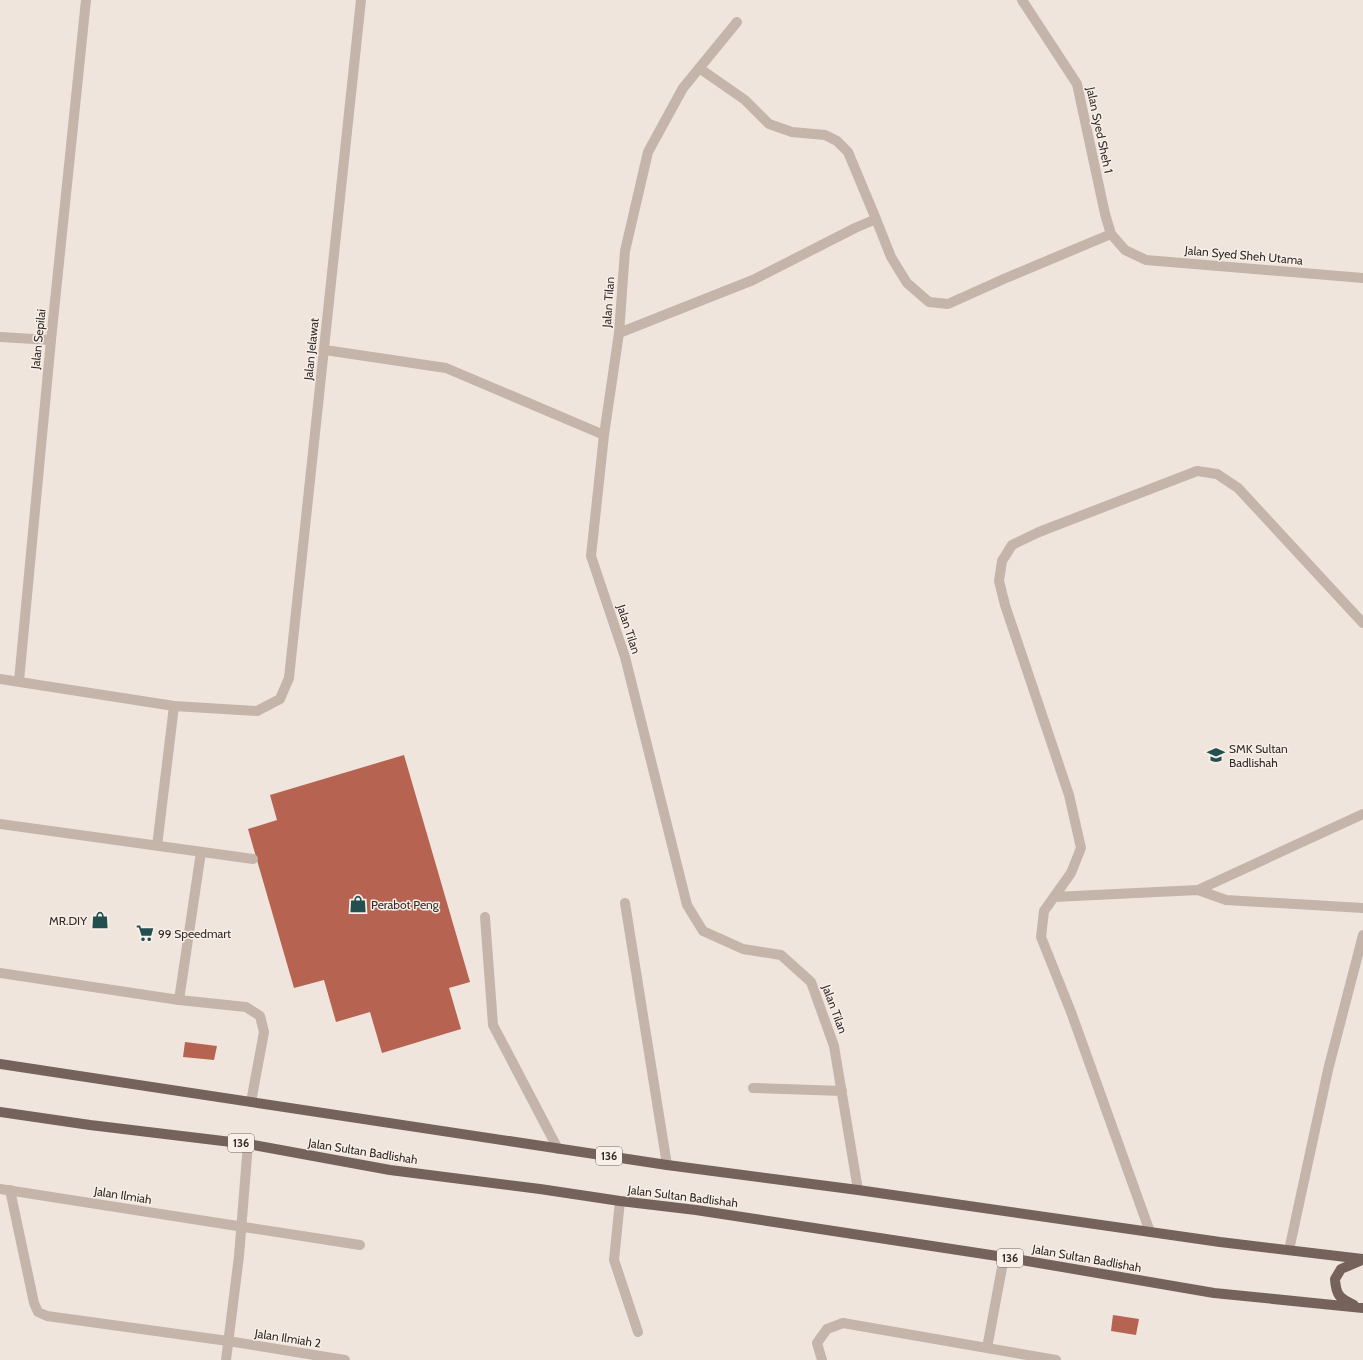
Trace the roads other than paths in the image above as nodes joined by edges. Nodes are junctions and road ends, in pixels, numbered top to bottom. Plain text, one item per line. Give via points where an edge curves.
1 (86, 0) edge
2 (360, 0) edge
3 (1022, 0) edge
4 (737, 22) dead end
5 (699, 68) junction
6 (876, 220) junction
7 (1111, 234) junction
8 (1125, 250) joint
9 (1363, 278) edge
10 (619, 333) junction
11 (0, 337) edge
12 (51, 340) junction
13 (325, 350) junction
14 (604, 435) junction
15 (1363, 623) edge
16 (0, 679) edge
17 (19, 681) junction
18 (174, 706) junction
19 (1363, 814) edge
20 (0, 824) edge
21 (156, 846) junction
22 (201, 852) junction
23 (253, 859) dead end
24 (1198, 890) junction
25 (1054, 897) junction
26 (625, 903) dead end
27 (1363, 908) edge
28 (485, 917) dead end
29 (1363, 935) edge
30 (0, 973) edge
31 (179, 1000) junction
32 (0, 1064) edge
33 (752, 1088) dead end
34 (842, 1091) junction
35 (251, 1102) junction
36 (0, 1112) edge
37 (248, 1144) junction
38 (558, 1148) junction
39 (667, 1165) junction
40 (5, 1189) edge
41 (858, 1190) junction
42 (620, 1201) junction
43 (242, 1226) junction
44 (1150, 1232) junction
45 (360, 1245) dead end
46 (1289, 1250) junction
47 (1004, 1257) junction
48 (1363, 1259) edge
49 (1362, 1308) edge
50 (638, 1332) dead end
51 (228, 1341) junction
52 (987, 1348) junction
53 (226, 1360) edge
54 (345, 1360) edge
55 (822, 1360) edge
56 (1056, 1360) edge

1 - 12 street, Jalan Sepilai
2 - 13 street, Jalan Jelawat
3 - 7 street, Jalan Syed Sheh 1 via 1077,84
4 - 5 street, Jalan Tilan
5 - 6 street via 745,100 768,124 792,132 825,135 837,141 848,152
5 - 10 street, Jalan Tilan via 683,88 648,152 625,251
6 - 7 street via 891,257 907,283 929,302 948,304
6 - 10 street via 753,280
7 - 8 street, Jalan Syed Sheh 1
8 - 9 street, Jalan Syed Sheh Utama via 1146,260
10 - 14 street, Jalan Tilan
11 - 12 street
12 - 17 street, Jalan Sepilai
13 - 14 street via 446,368
13 - 18 street, Jalan Jelawat via 290,678 280,699 257,711
14 - 34 street, Jalan Tilan via 591,556 625,657 687,905 703,931 743,949 781,955 811,982 834,1046
15 - 25 street via 1238,488 1217,474 1197,471 1039,532 1012,545 1002,561 999,580 1005,605 1069,795 1081,848 1071,873
16 - 17 street
17 - 18 street
18 - 21 street
19 - 24 street
20 - 21 street
21 - 22 street
22 - 23 street
22 - 31 street
24 - 25 street
24 - 27 street via 1226,900
25 - 44 street via 1044,911 1041,937 1071,1012
26 - 39 street
28 - 38 street via 493,1025
29 - 46 street via 1328,1070
30 - 31 street
31 - 35 street via 246,1008 260,1016 264,1032
32 - 35 main road, 136
33 - 34 street
34 - 41 street, Jalan Tilan
35 - 38 main road, 136
36 - 37 main road, Jalan Sultan Badlishah / 136
37 - 42 main road, Jalan Sultan Badlishah / 136 via 390,1170
37 - 43 street
38 - 39 main road, 136
39 - 41 main road, 136
40 - 43 street, Jalan Ilmiah
40 - 51 street, Jalan Ilmiah 2 via 38,1312 47,1316
41 - 44 main road, 136
42 - 47 main road, Jalan Sultan Badlishah / 136 via 696,1210
42 - 50 street via 614,1260
43 - 45 street, Jalan Ilmiah
43 - 51 street
44 - 46 main road, 136
46 - 48 main road, 136
47 - 49 main road, Jalan Sultan Badlishah / 136 via 1214,1293
47 - 52 street
48 - 49 main road via 1341,1270 1335,1279 1337,1294
51 - 53 street
51 - 54 street, Jalan Ilmiah 2
52 - 55 street via 843,1323 827,1329 817,1343
52 - 56 street

